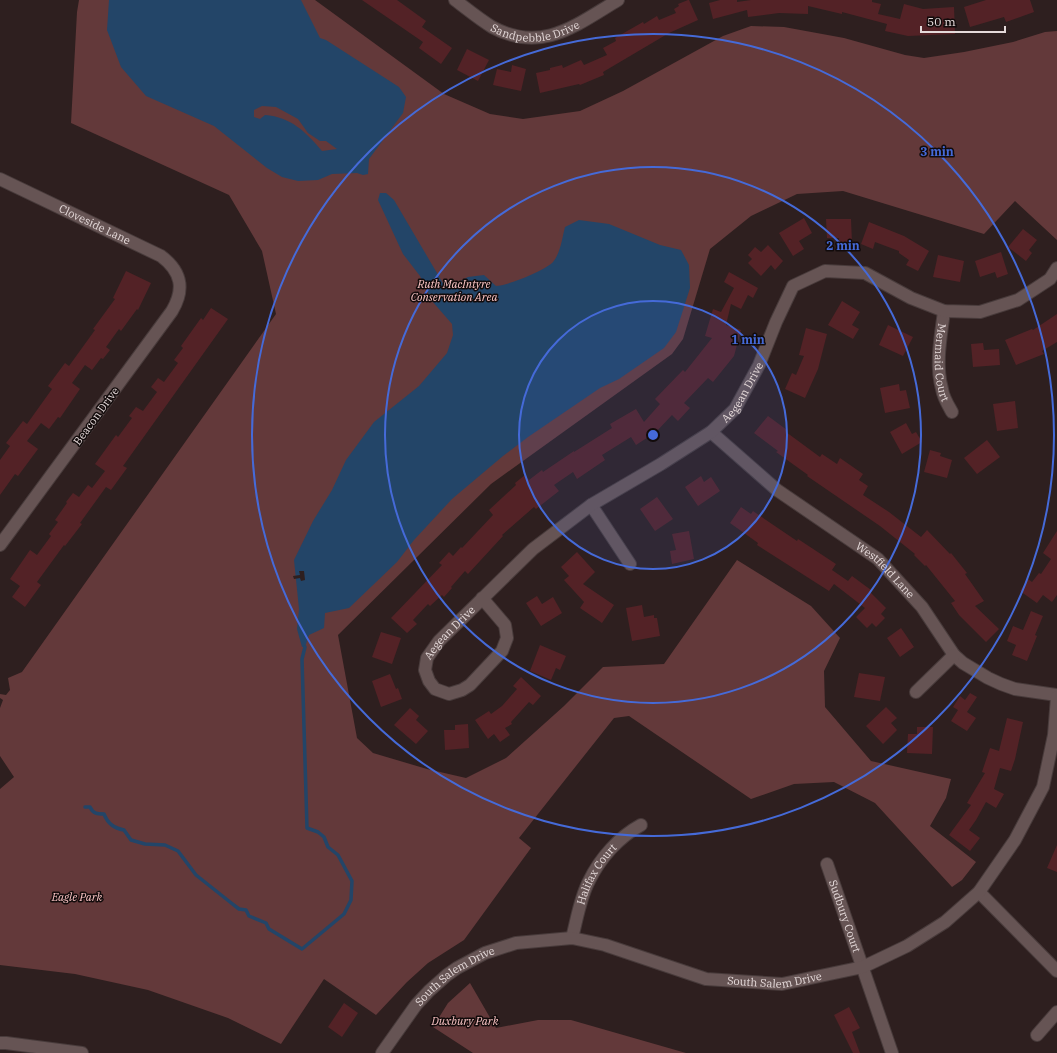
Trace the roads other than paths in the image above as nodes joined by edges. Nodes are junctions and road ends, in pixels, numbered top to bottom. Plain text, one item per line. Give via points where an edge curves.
1 (455, 0) edge
2 (618, 0) edge
3 (0, 179) edge
4 (1057, 268) edge
5 (179, 281) joint
6 (944, 311) junction
7 (952, 412) dead end
8 (711, 432) junction
9 (591, 505) junction
10 (0, 545) edge
11 (630, 564) dead end
12 (482, 598) junction
13 (954, 655) junction
14 (916, 692) dead end
15 (1057, 696) edge
16 (641, 825) dead end
17 (827, 864) dead end
18 (979, 892) junction
19 (572, 938) junction
20 (863, 967) junction
21 (1057, 971) edge
22 (1057, 1012) edge
23 (1037, 1035) dead end
24 (4, 1046) edge
25 (82, 1053) edge
26 (382, 1053) edge
27 (892, 1053) edge

1 - 2 street, Sandpebble Drive via 491,26 506,33 528,38 561,33
3 - 5 street, Cloveside Lane via 161,256 170,264
4 - 6 street, Aegean Drive via 1050,279 1018,300 980,312
5 - 10 street, Beacon Drive via 179,297 172,311
6 - 7 street, Mermaid Court via 939,354 940,376 942,390
6 - 8 street, Aegean Drive via 911,298 865,273 825,271 794,286 759,365 736,409
8 - 9 street, Aegean Drive
8 - 13 street, Westfield Lane via 778,490 878,559 922,607
9 - 11 street
9 - 12 street, Aegean Drive via 533,549
12 - 12 street, Aegean Drive via 439,641 427,658 424,670 435,689 449,694 462,690 502,652 507,638 505,625
13 - 14 street
13 - 15 street, Westfield Lane via 1001,684
15 - 18 street, South Salem Drive via 1054,735 1042,787 1015,840
16 - 19 street, Halifax Court via 628,832 618,842 589,881
17 - 20 street, Sudbury Court
18 - 20 street, South Salem Drive via 945,922 906,946
18 - 21 street
19 - 20 street, South Salem Drive via 605,945 706,979 782,984
19 - 26 street, South Salem Drive via 516,943 485,953 457,968 425,996
20 - 27 street, Sudbury Court
22 - 23 street
24 - 25 street

